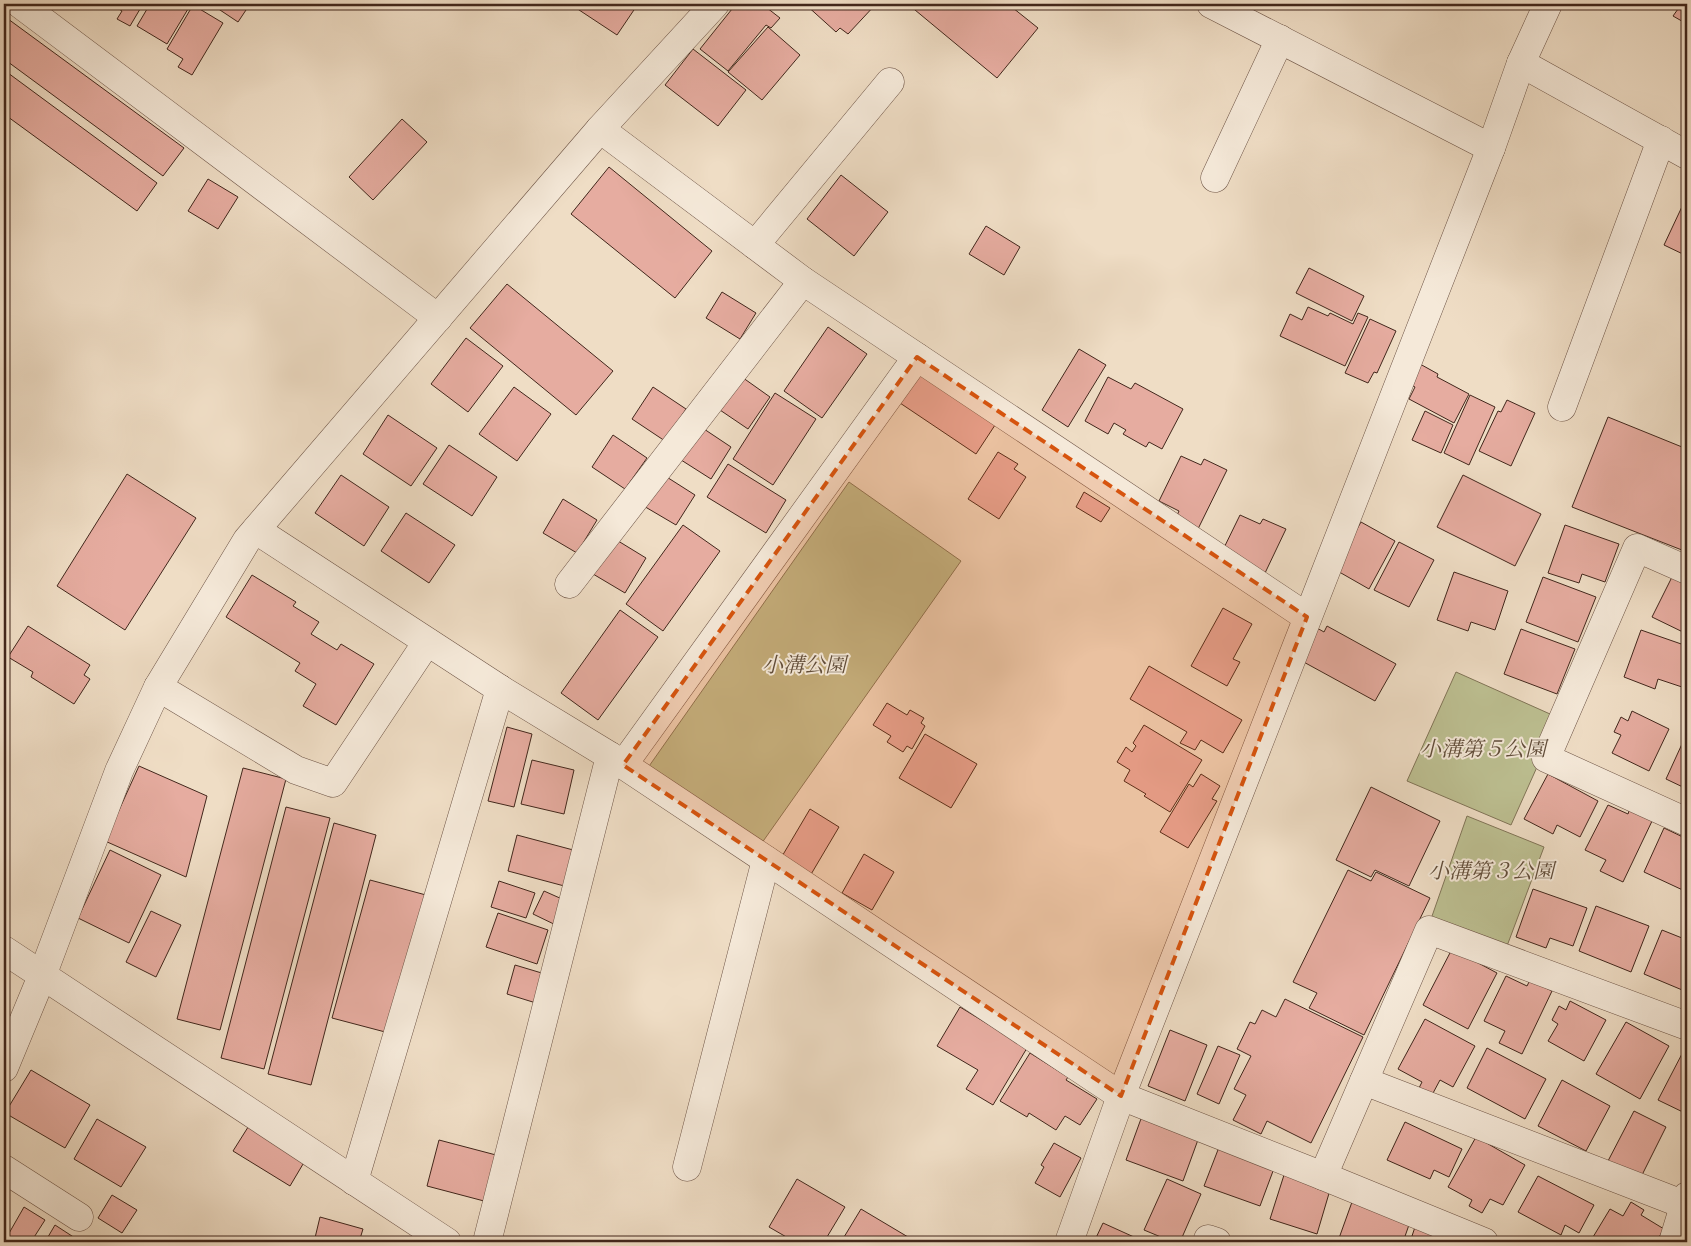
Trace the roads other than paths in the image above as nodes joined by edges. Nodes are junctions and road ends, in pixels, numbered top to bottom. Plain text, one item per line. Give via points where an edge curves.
1 (20, 4) edge
2 (715, 4) edge
3 (1211, 4) edge
4 (1548, 4) edge
5 (1280, 39) junction
6 (1520, 63) junction
7 (890, 82) dead end
8 (600, 128) junction
9 (1661, 140) junction
10 (1491, 148) junction
11 (1687, 155) edge
12 (1215, 178) dead end
13 (755, 244) junction
14 (803, 281) junction
15 (438, 318) junction
16 (917, 357) junction
17 (1562, 407) dead end
18 (256, 530) junction
19 (1687, 570) edge
20 (569, 584) dead end
21 (1307, 616) junction
22 (427, 642) junction
23 (158, 687) junction
24 (500, 690) junction
25 (616, 761) junction
26 (1687, 822) edge
27 (766, 860) junction
28 (4, 950) edge
29 (42, 976) junction
30 (1687, 1026) edge
31 (4, 1068) edge
32 (1364, 1080) junction
33 (1121, 1096) junction
34 (687, 1168) dead end
35 (4, 1169) edge
36 (1323, 1176) junction
37 (354, 1181) junction
38 (1686, 1201) edge
39 (79, 1217) dead end
40 (447, 1242) edge
41 (487, 1242) edge
42 (1069, 1242) edge
43 (1206, 1242) edge
44 (1217, 1242) edge
45 (1484, 1242) edge
46 (1673, 1242) edge

1 - 15 street
2 - 8 street
3 - 5 street
4 - 6 street
5 - 10 street
5 - 12 street
6 - 9 street
6 - 10 street
7 - 13 street
8 - 13 street
8 - 15 street
9 - 11 street
9 - 17 street
10 - 21 street
13 - 14 street
14 - 16 street
14 - 20 street
15 - 18 street
16 - 21 street
16 - 25 street
18 - 22 street
18 - 23 street
19 - 26 street via 1636,548 1546,758
21 - 33 street
22 - 23 street via 333,783 296,770
22 - 24 street
23 - 29 street via 119,771
24 - 25 street
24 - 37 street
25 - 27 street
25 - 41 street
27 - 33 street
27 - 34 street
28 - 29 street
29 - 31 street
29 - 37 street
30 - 32 street via 1429,930
32 - 36 street
32 - 38 street
33 - 36 street
33 - 42 street
35 - 39 street
36 - 45 street
37 - 40 street
38 - 46 street
43 - 44 street via 1208,1238

